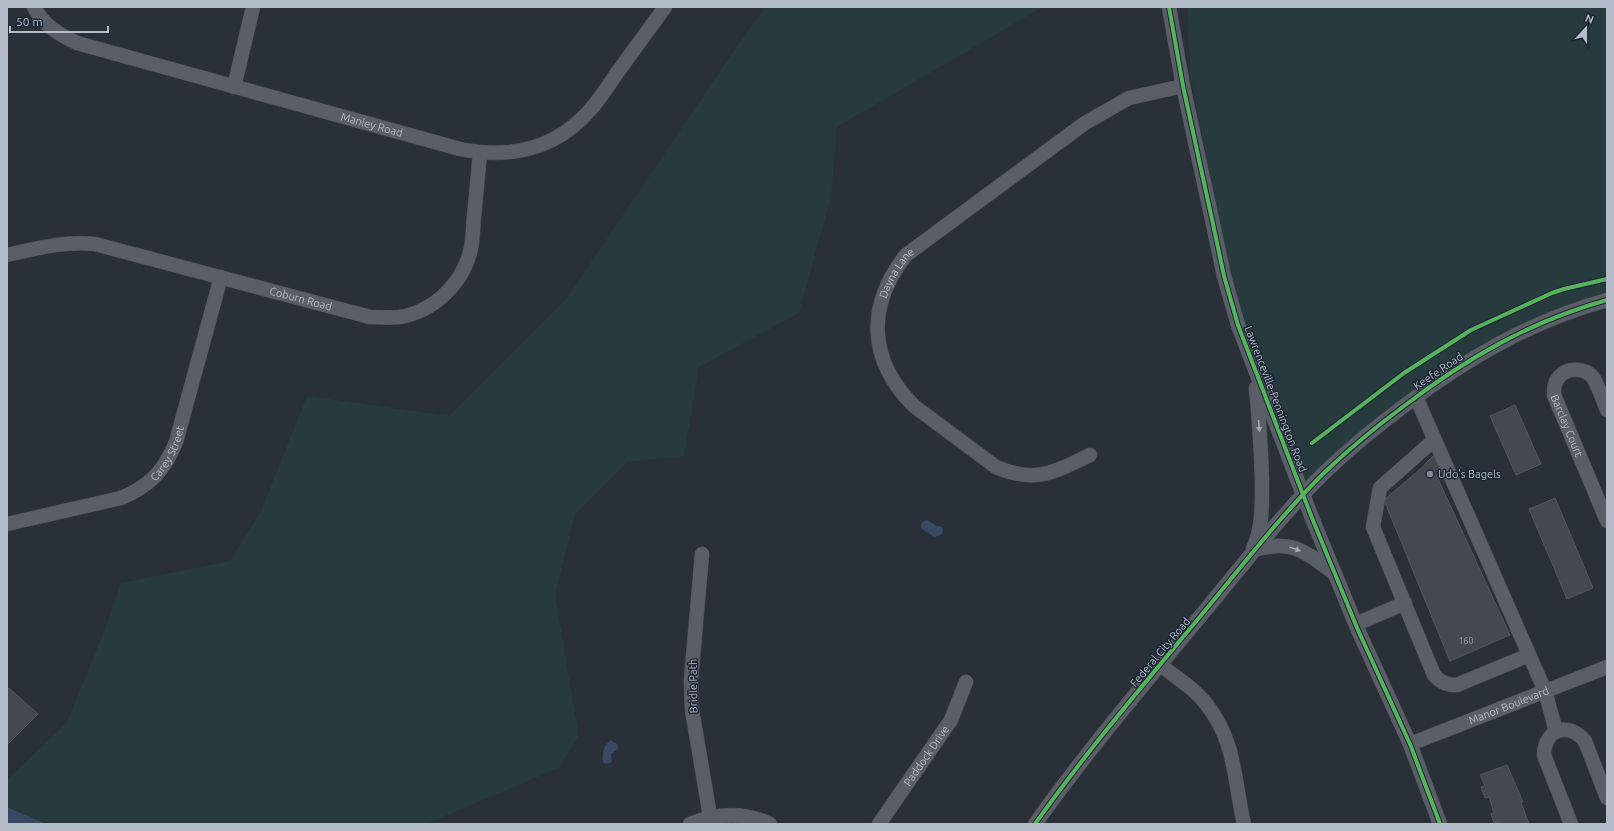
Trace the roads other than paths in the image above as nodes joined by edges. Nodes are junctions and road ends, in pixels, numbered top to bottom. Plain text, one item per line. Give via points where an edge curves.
1 (34, 7) edge
2 (254, 7) edge
3 (665, 7) edge
4 (1169, 7) edge
5 (1183, 86) junction
6 (234, 87) junction
7 (480, 153) junction
8 (7, 255) edge
9 (221, 278) junction
10 (1607, 300) edge
11 (1255, 373) junction
12 (1416, 397) junction
13 (1607, 410) edge
14 (1434, 440) junction
15 (1090, 456) dead end
16 (1303, 496) junction
17 (1607, 521) edge
18 (7, 524) edge
19 (1257, 549) junction
20 (702, 554) dead end
21 (1247, 562) junction
22 (1335, 574) junction
23 (1405, 603) junction
24 (1356, 624) junction
25 (1529, 655) junction
26 (1160, 665) junction
27 (1607, 667) edge
28 (966, 682) dead end
29 (1545, 691) junction
30 (1556, 731) junction
31 (1410, 744) junction
32 (1607, 798) edge
33 (710, 816) junction
34 (690, 824) edge
35 (770, 824) edge
36 (879, 824) edge
37 (1035, 824) edge
38 (1244, 824) edge
39 (1440, 824) edge
40 (1571, 824) edge

1 - 6 street, Manley Road via 46,24 61,36 77,43
2 - 6 street
3 - 7 street, Manley Road via 590,110 575,125 540,145 500,154
4 - 5 street, Lawrenceville-Pennington Road
5 - 11 street, Lawrenceville-Pennington Road via 1224,276
5 - 15 street, Dayna Lane via 1129,98 1085,123 906,255 892,275 881,301 878,339 883,359 902,394 914,406 990,462 1010,473 1027,476 1050,473
6 - 7 street, Manley Road
7 - 9 street, Coburn Road via 471,248 466,264 448,291 420,311 386,318 370,317
8 - 9 street, Coburn Road via 56,244 95,244
9 - 18 street, Carey Street via 176,442 161,470 149,483 121,498
10 - 12 street, Keefe Road via 1570,311 1496,344
11 - 16 street, Lawrenceville-Pennington Road
11 -> 21 street via 1262,456 1262,518 1258,538
12 - 14 street
12 - 16 street, Keefe Road via 1343,455
13 - 17 street, Barclay Court via 1593,378 1588,373 1572,369 1558,378 1554,386 1554,395
14 - 23 street via 1380,488 1373,526
14 - 25 street
16 - 19 street, Federal City Road
16 - 22 street, Lawrenceville-Pennington Road
19 - 21 street, Federal City Road
19 -> 22 street via 1273,545 1293,547 1310,555
20 - 33 street, Bridle Path via 691,680 692,710
21 - 26 street, Federal City Road
22 - 24 street, Lawrenceville-Pennington Road
23 - 24 street
23 - 25 street via 1434,675 1448,685 1462,683
24 - 31 street, Lawrenceville-Pennington Road
25 - 29 street
26 - 37 street, Federal City Road
26 - 38 street via 1207,704 1226,736
27 - 29 street, Manor Boulevard
28 - 36 street, Paddock Drive via 951,720
29 - 30 street
29 - 31 street, Manor Boulevard
30 - 32 street via 1572,731 1585,741
30 - 40 street via 1548,738 1544,746 1544,755
31 - 39 street, Lawrenceville-Pennington Road
33 - 34 street
33 - 35 street via 747,816

